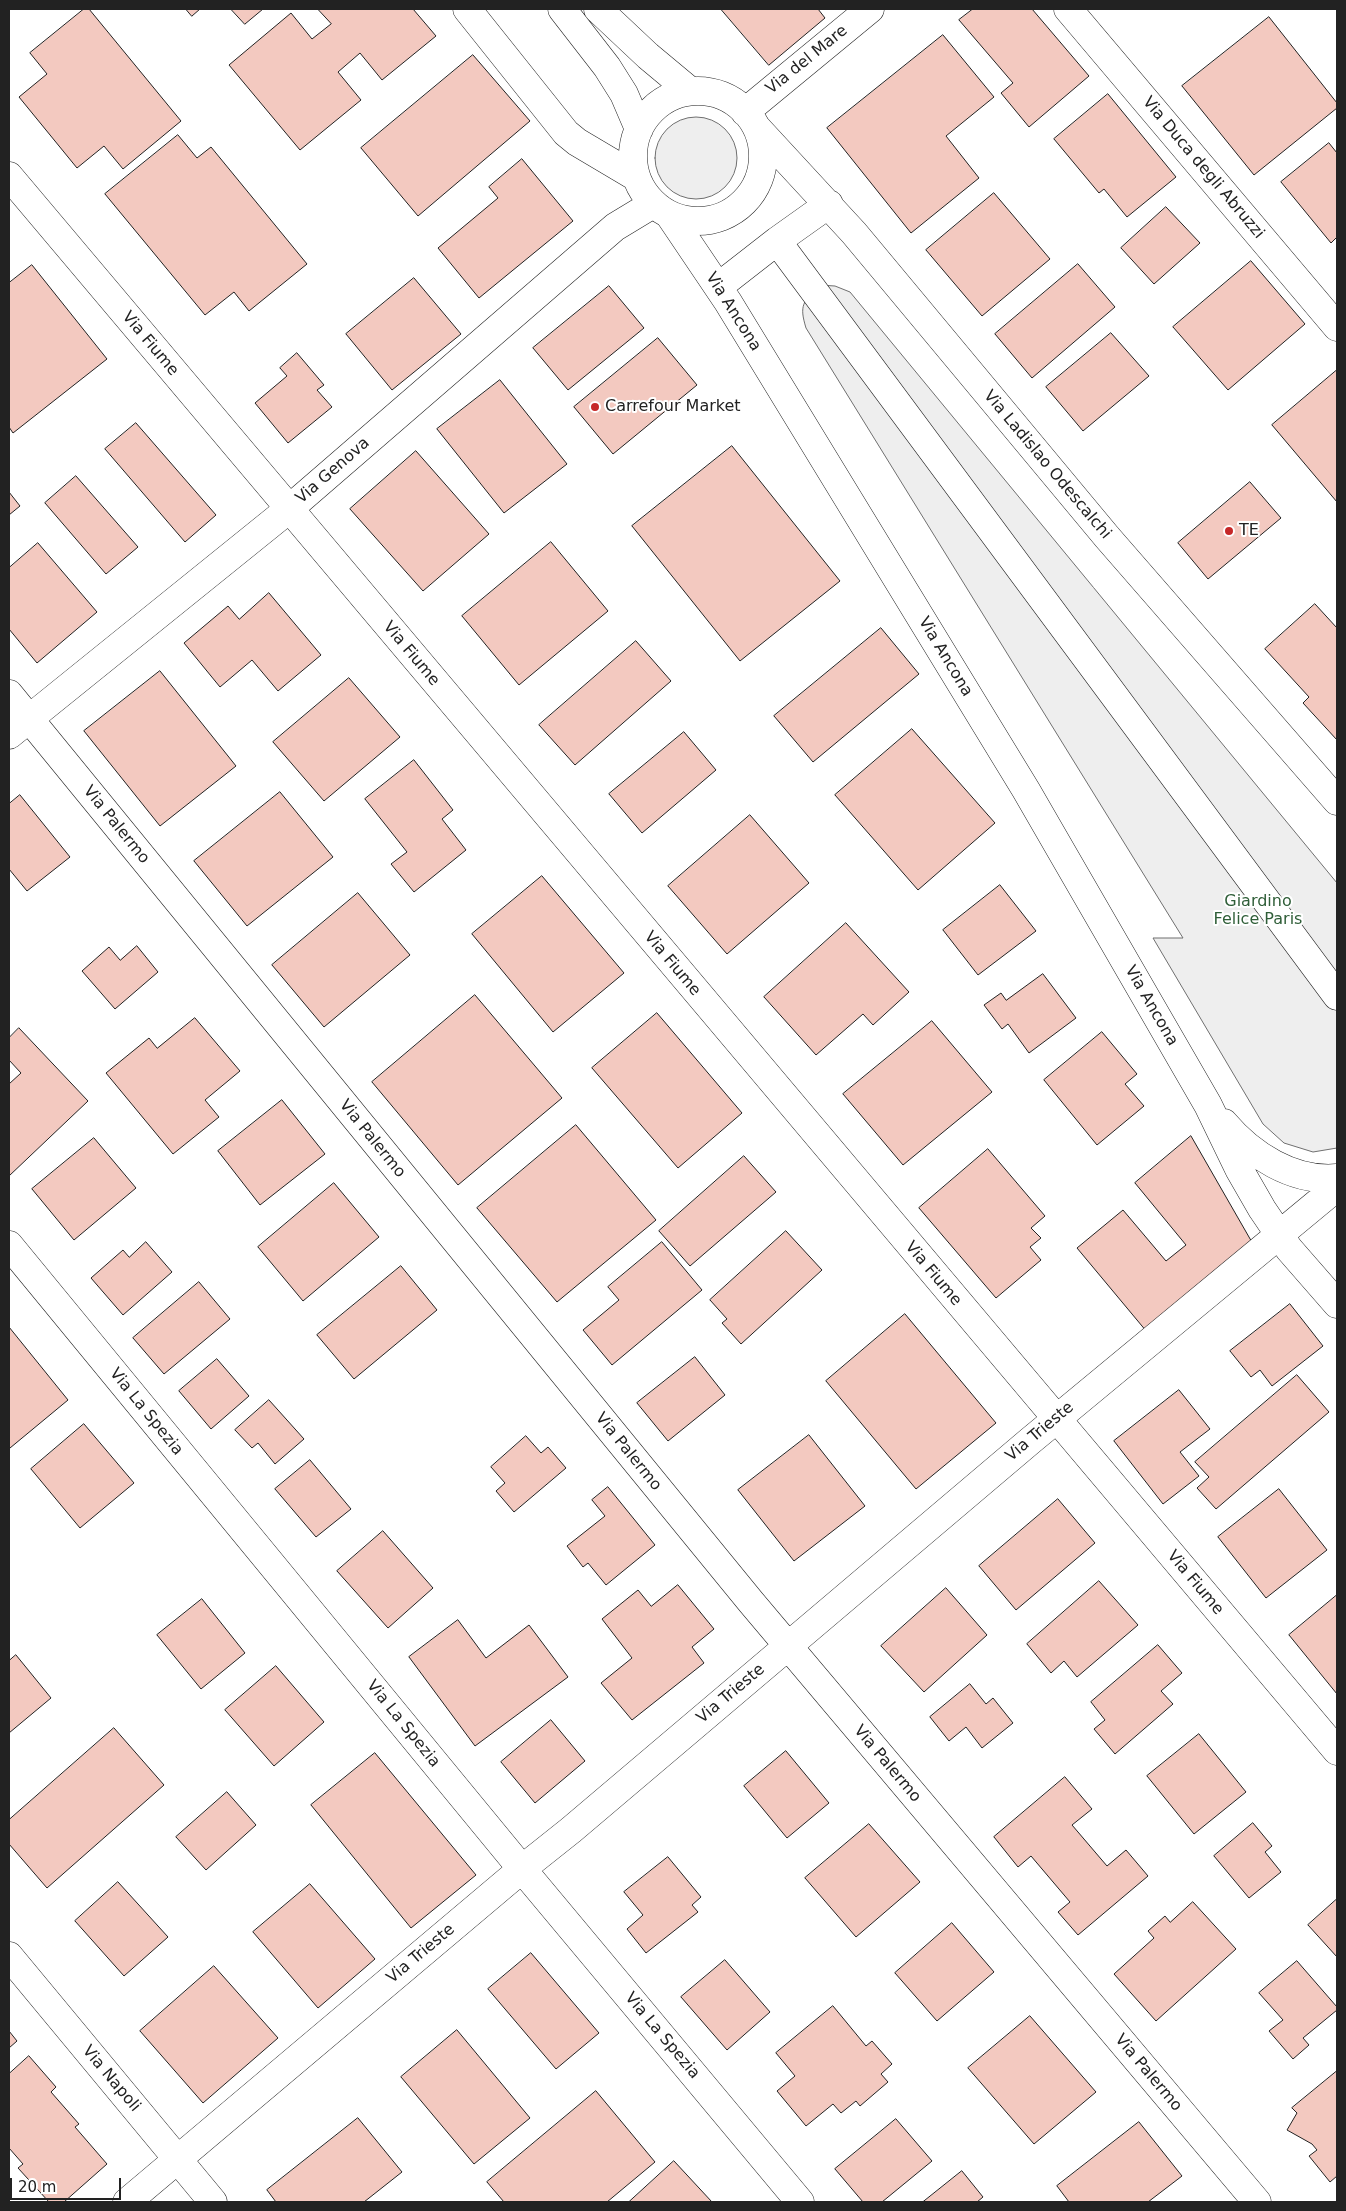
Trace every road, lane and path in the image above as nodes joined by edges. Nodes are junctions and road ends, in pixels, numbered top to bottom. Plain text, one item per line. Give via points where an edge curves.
1 (466, 9) edge
2 (562, 9) edge
3 (870, 9) edge
4 (1068, 9) edge
5 (604, 11) edge
6 (690, 92) junction
7 (751, 120) junction
8 (639, 129) junction
9 (9, 176) edge
10 (636, 177) junction
11 (829, 204) junction
12 (662, 210) junction
13 (777, 241) junction
14 (718, 287) junction
15 (1337, 327) edge
16 (289, 509) junction
17 (9, 694) edge
18 (18, 726) edge
19 (1337, 802) edge
20 (1337, 996) edge
21 (1208, 1105) junction
22 (1337, 1178) edge
23 (1337, 1187) edge
24 (1279, 1236) junction
25 (9, 1245) edge
26 (1337, 1304) edge
27 (1056, 1419) junction
28 (788, 1646) junction
29 (1337, 1751) edge
30 (522, 1868) junction
31 (9, 1956) edge
32 (178, 2160) junction
33 (127, 2202) edge
34 (213, 2202) edge
35 (800, 2202) edge
36 (1257, 2202) edge

1 - 10 street via 566,133
2 - 8 street via 607,66
3 - 7 street, Via del Mare
4 - 15 street, Via Duca degli Abruzzi
5 - 6 street via 648,56
6 - 7 street via 710,92 726,97
6 - 8 street via 669,98 654,108
7 - 11 street, Via Ladislao Odescalchi
7 - 12 street via 763,150 762,169 755,189 742,204 722,217 705,221 688,221
8 - 10 street via 632,157
9 - 16 street, Via Fiume
10 - 12 street via 642,191
11 - 13 street
11 - 19 street, Via Ladislao Odescalchi via 1107,537
12 - 14 street, Via Ancona
12 - 16 street, Via Genova via 615,228
13 - 14 street
13 - 20 street
14 - 21 street, Via Ancona via 1026,790
16 - 18 street, Via Genova
16 - 27 street, Via Fiume
17 - 18 street, Via Palermo
18 - 28 street, Via Palermo
21 - 22 street, Via Ancona via 1238,1139 1267,1160 1306,1175
21 - 24 street, Via Ancona via 1243,1177
23 - 24 street, Via Trieste
24 - 26 street, Via Ancona
24 - 27 street, Via Trieste
25 - 30 street, Via La Spezia
27 - 28 street, Via Trieste
27 - 29 street, Via Fiume
28 - 30 street, Via Trieste
28 - 36 street, Via Palermo
30 - 32 street, Via Trieste
30 - 35 street, Via La Spezia
31 - 32 street, Via Napoli
32 - 33 street, Via Trieste
32 - 34 street, Via Napoli

